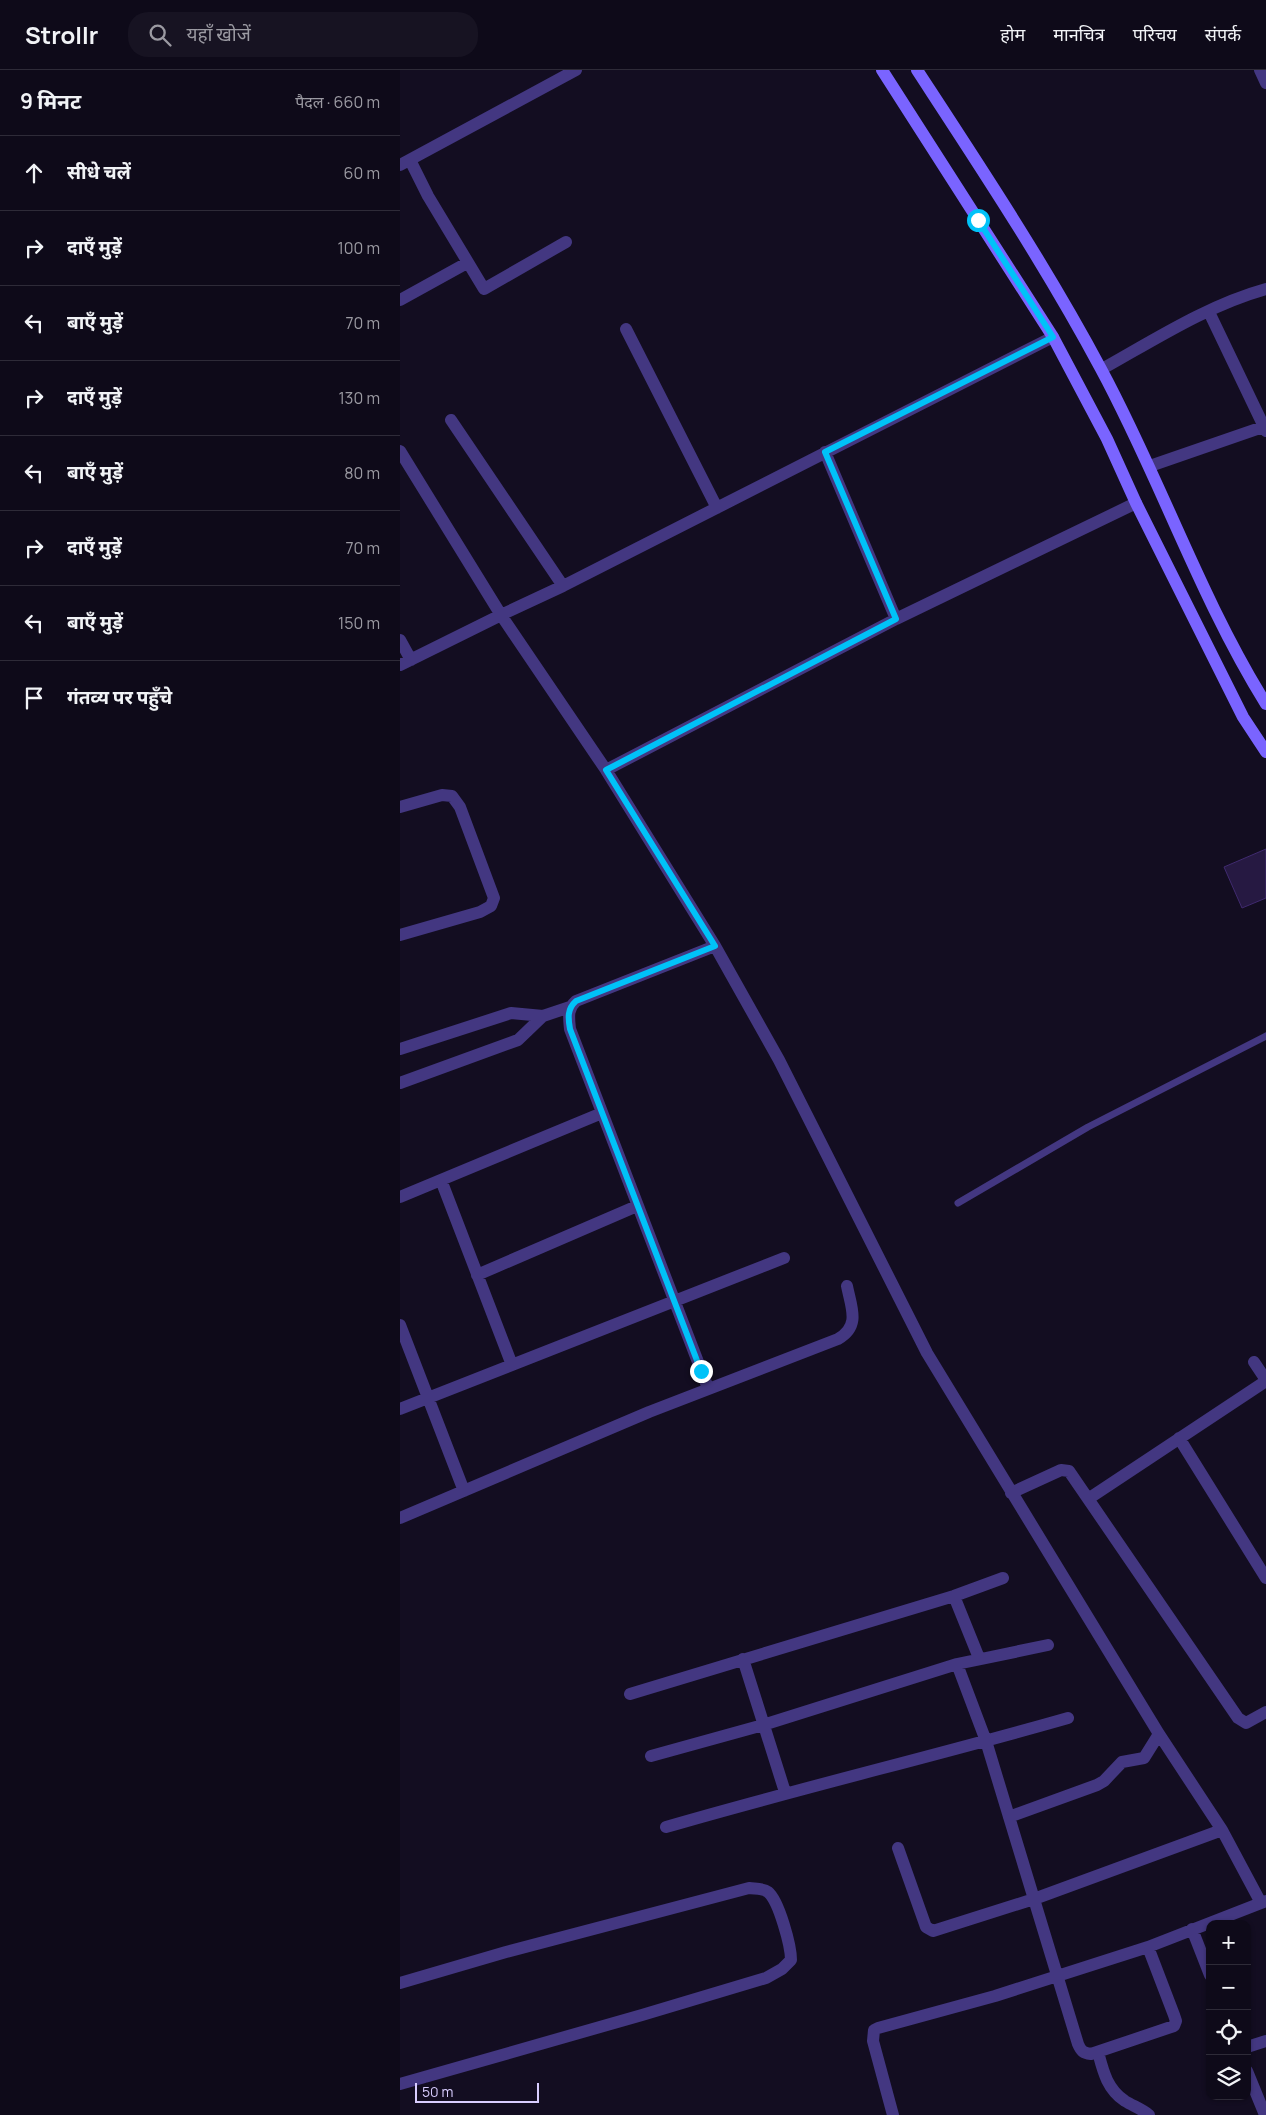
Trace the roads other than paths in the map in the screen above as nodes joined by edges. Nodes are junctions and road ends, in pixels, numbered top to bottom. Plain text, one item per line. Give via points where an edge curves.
1 (576, 70) edge
2 (882, 70) edge
3 (917, 70) edge
4 (1260, 70) edge
5 (1266, 83) edge
6 (405, 162) edge
7 (566, 242) dead end
8 (467, 263) junction
9 (1266, 288) edge
10 (400, 300) edge
11 (1209, 312) junction
12 (626, 329) dead end
13 (1053, 337) junction
14 (1102, 369) junction
15 (451, 420) dead end
16 (1265, 428) edge
17 (400, 451) edge
18 (825, 452) junction
19 (1150, 466) junction
20 (1136, 503) junction
21 (717, 508) junction
22 (563, 586) junction
23 (501, 614) junction
24 (896, 619) junction
25 (400, 640) edge
26 (405, 662) edge
27 (1262, 690) edge
28 (1266, 704) edge
29 (1266, 752) edge
30 (606, 770) junction
31 (400, 807) edge
32 (400, 935) edge
33 (715, 946) junction
34 (570, 1007) junction
35 (543, 1016) junction
36 (1266, 1036) edge
37 (400, 1049) edge
38 (400, 1083) edge
39 (602, 1113) junction
40 (441, 1180) junction
41 (400, 1197) edge
42 (958, 1202) dead end
43 (637, 1206) junction
44 (784, 1258) dead end
45 (477, 1275) junction
46 (847, 1286) dead end
47 (674, 1301) junction
48 (400, 1325) edge
49 (1254, 1362) dead end
50 (512, 1365) junction
51 (1266, 1380) edge
52 (708, 1388) junction
53 (428, 1398) junction
54 (400, 1409) edge
55 (1179, 1438) junction
56 (464, 1491) junction
57 (1012, 1493) junction
58 (1088, 1499) junction
59 (400, 1518) edge
60 (1003, 1578) dead end
61 (1266, 1578) edge
62 (954, 1596) junction
63 (1048, 1645) dead end
64 (979, 1658) junction
65 (743, 1659) junction
66 (957, 1664) junction
67 (630, 1694) dead end
68 (1266, 1712) edge
69 (1068, 1718) dead end
70 (763, 1726) junction
71 (1159, 1734) junction
72 (986, 1741) junction
73 (651, 1756) dead end
74 (785, 1792) junction
75 (1009, 1817) junction
76 (666, 1827) dead end
77 (1222, 1830) junction
78 (898, 1848) dead end
79 (1034, 1900) junction
80 (1264, 1902) edge
81 (1192, 1929) junction
82 (1148, 1947) junction
83 (1206, 1966) edge
84 (1057, 1976) junction
85 (400, 1983) edge
86 (1266, 2041) edge
87 (1251, 2047) edge
88 (1098, 2052) junction
89 (1251, 2081) edge
90 (400, 2084) edge
91 (893, 2115) edge
92 (1149, 2115) edge
93 (1265, 2115) edge

1 - 6 street
2 - 13 main road
3 - 14 main road via 1041,263
4 - 5 street
6 - 8 street
7 - 8 street via 484,289
8 - 10 street
9 - 11 street
11 - 14 street
11 - 16 street
12 - 21 street
13 - 18 street
13 - 20 main road via 1107,439
14 - 19 main road
15 - 22 street
16 - 19 street
17 - 23 street
18 - 21 street
18 - 24 street
19 - 27 main road via 1217,615
20 - 24 street
20 - 29 main road via 1243,717
21 - 22 street
22 - 23 street
23 - 26 street
23 - 30 street
24 - 30 street
25 - 26 street
27 - 28 main road
30 - 33 street
31 - 32 street via 442,795 452,796 460,807 494,898 490,906 480,912
33 - 34 street via 576,1001
33 - 57 street via 779,1060 927,1353
34 - 35 street
34 - 39 street via 570,1029
35 - 37 street via 511,1013
35 - 38 street via 518,1040
36 - 42 lane via 1088,1128
39 - 40 street
39 - 43 street
40 - 41 street
40 - 45 street
43 - 45 street
43 - 47 street
44 - 47 street
45 - 50 street
46 - 52 street via 852,1325 844,1335
47 - 50 street
47 - 52 street
48 - 53 street
49 - 51 street
50 - 53 street
51 - 55 street
52 - 56 street
53 - 54 street
53 - 56 street
55 - 58 street
55 - 61 street
56 - 59 street
57 - 58 street via 1065,1470
57 - 71 street
58 - 68 street via 1238,1718 1246,1723
60 - 62 street
62 - 64 street
62 - 65 street
63 - 64 street
64 - 66 street
65 - 67 street
65 - 70 street
66 - 70 street
66 - 72 street
69 - 72 street
70 - 73 street
70 - 74 street
71 - 75 street via 1144,1758 1122,1762 1097,1785
71 - 77 street
72 - 74 street
72 - 75 street
74 - 76 street
75 - 79 street
77 - 79 street
77 - 80 street
78 - 79 street via 930,1931
79 - 84 street
80 - 81 street
81 - 82 street
81 - 83 street
82 - 84 street
82 - 88 street via 1176,2021 1174,2026
84 - 88 street via 1081,2050 1091,2054
84 - 91 street via 874,2030 873,2041
85 - 90 street via 749,1888 769,1892 791,1949 791,1960 766,1978
86 - 87 street
88 - 92 street via 1113,2091
89 - 93 street

